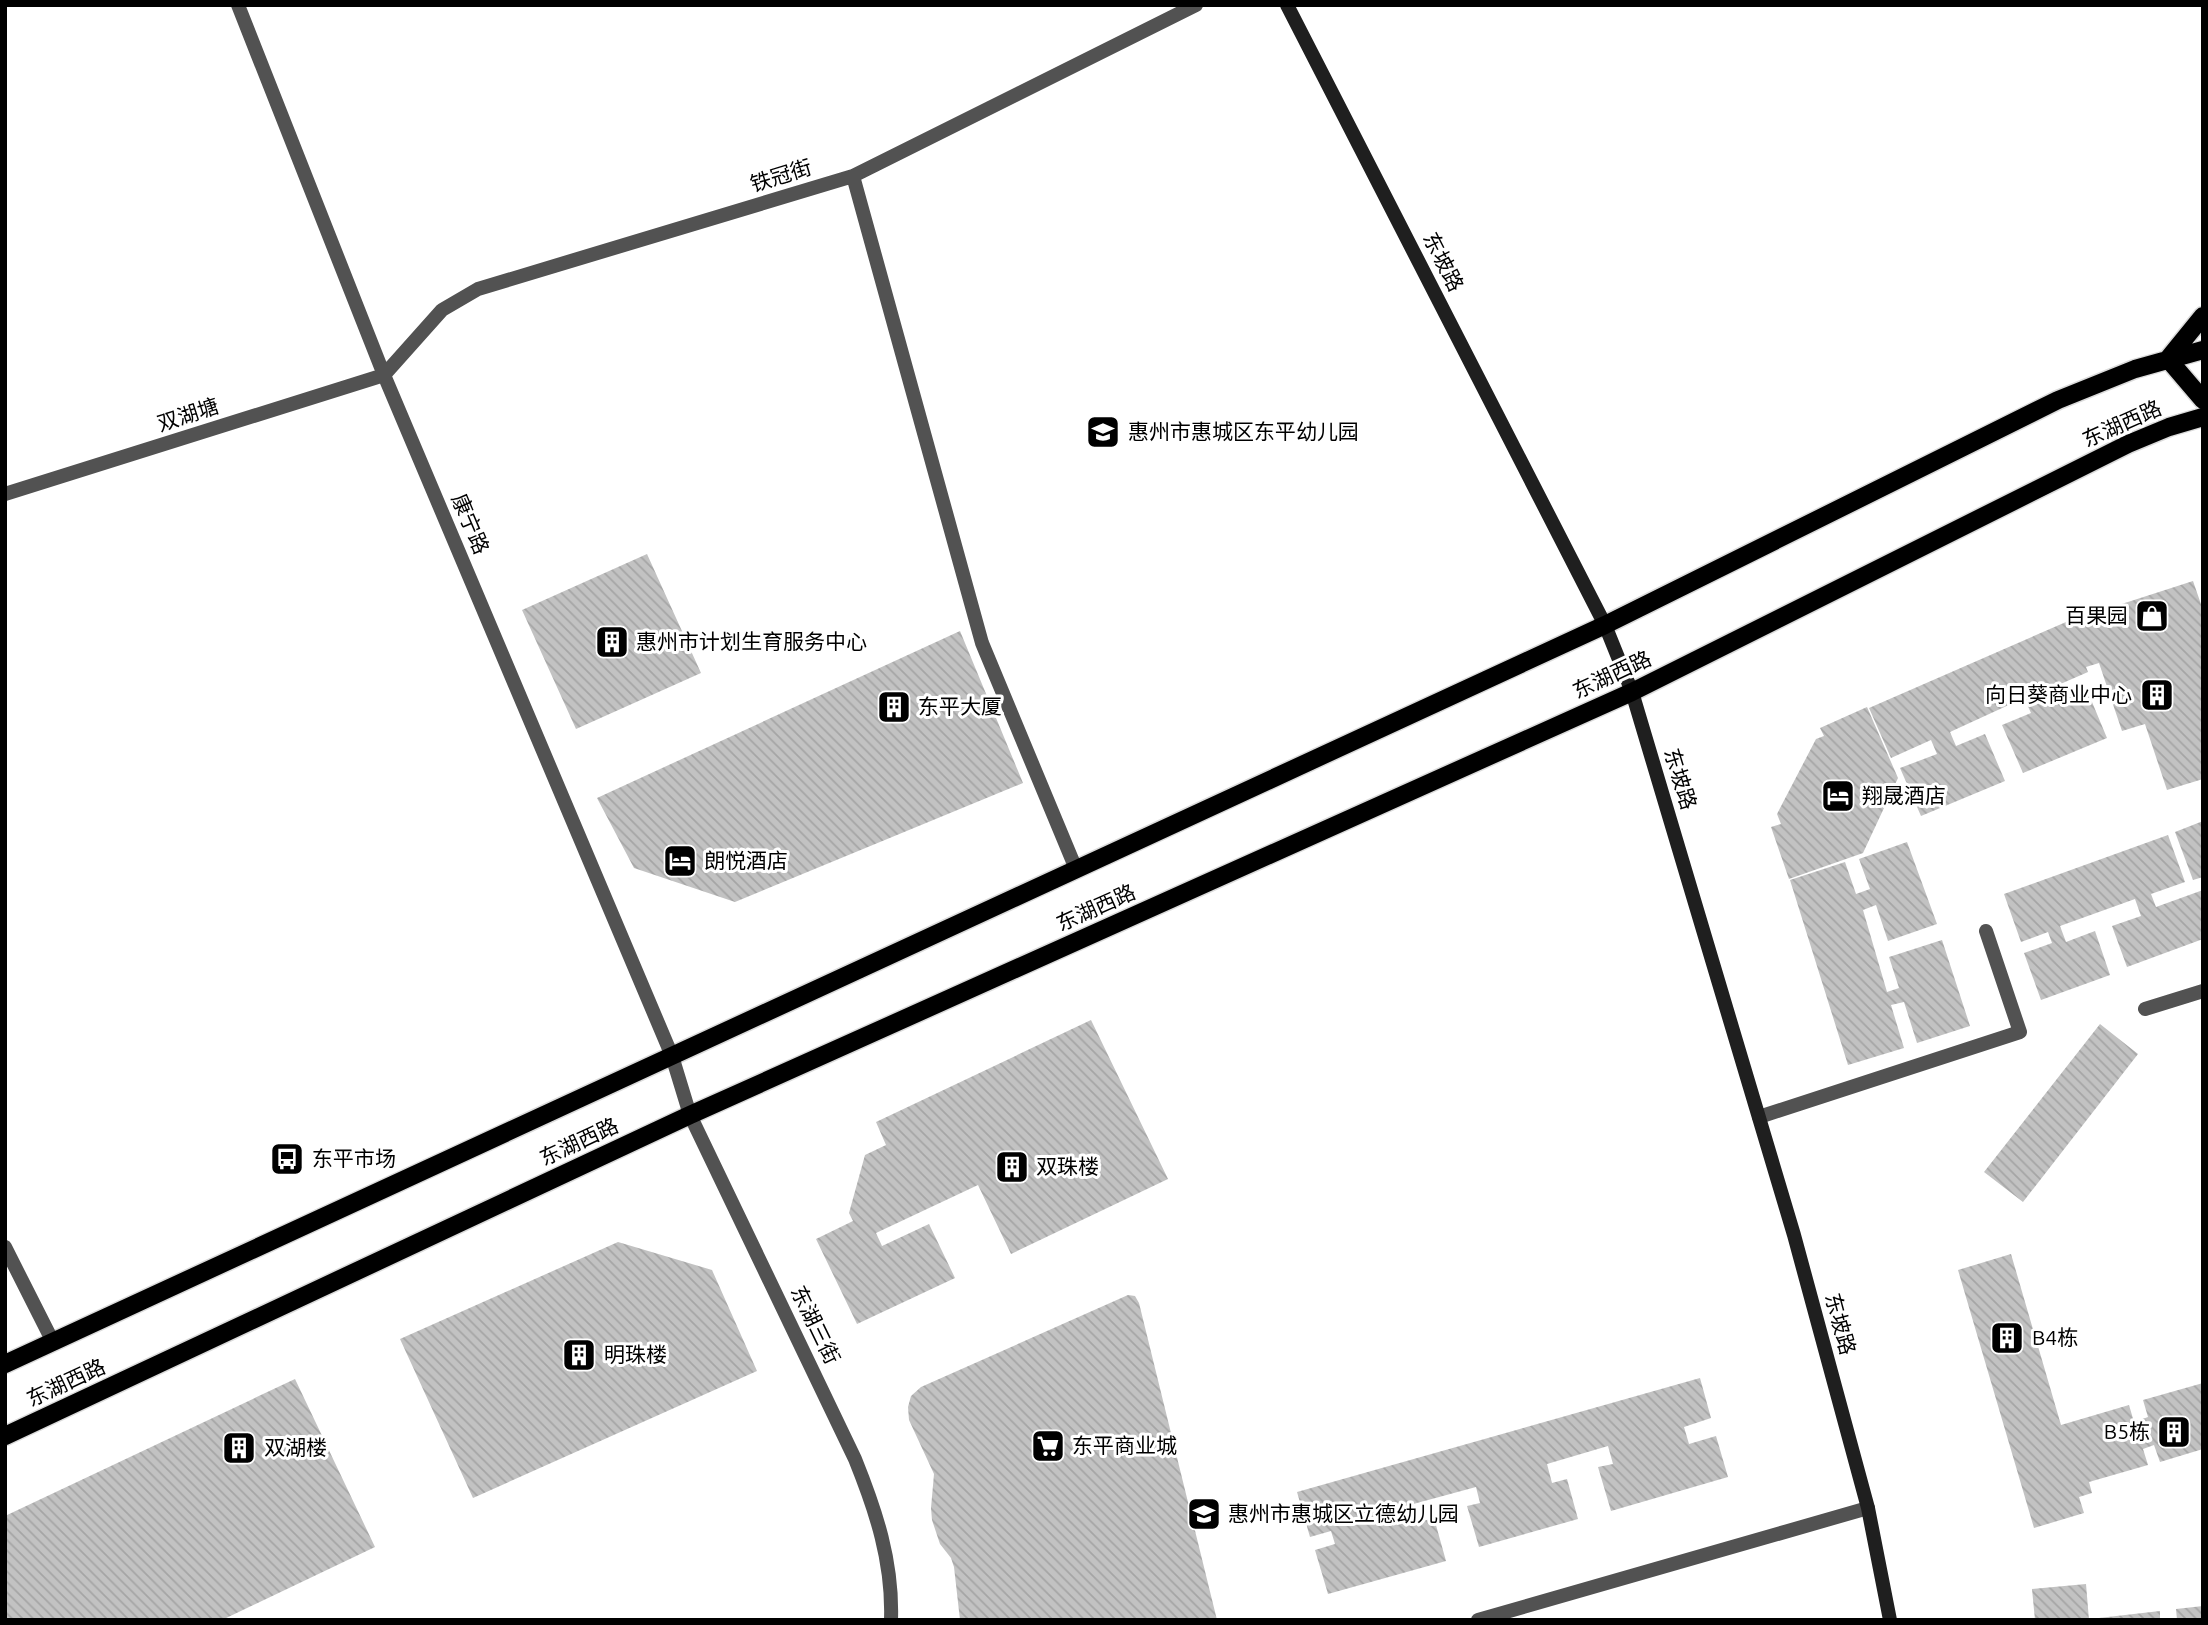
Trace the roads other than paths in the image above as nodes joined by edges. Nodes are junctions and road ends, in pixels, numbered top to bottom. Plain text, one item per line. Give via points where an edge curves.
1 (238, 5) edge
2 (1196, 5) edge
3 (1287, 5) edge
4 (853, 176) junction
5 (2203, 316) edge
6 (2203, 350) edge
7 (2168, 359) junction
8 (384, 375) junction
9 (2203, 400) edge
10 (2203, 417) edge
11 (5, 494) edge
12 (1605, 625) junction
13 (1632, 692) junction
14 (1076, 870) junction
15 (1986, 931) dead end
16 (2203, 991) edge
17 (2145, 1009) dead end
18 (672, 1056) junction
19 (690, 1115) junction
20 (1759, 1117) junction
21 (5, 1247) edge
22 (54, 1342) junction
23 (5, 1364) edge
24 (5, 1436) edge
25 (1868, 1508) junction
26 (891, 1620) edge
27 (1478, 1620) edge
28 (1891, 1620) edge

1 - 8 street, 康宁路
2 - 4 street, 铁冠街
3 - 12 street, 东坡路
4 - 8 street, 铁冠街 via 478,289 442,310
4 - 14 street via 982,643
5 - 7 main road
6 - 7 main road, 东湖西路
7 - 9 main road
7 - 12 main road, 东湖西路 via 2058,400
8 - 11 street, 双湖塘
8 - 18 street, 康宁路
10 - 13 main road, 东湖西路 via 2128,444
12 - 13 street, 东坡路
12 - 14 main road, 东湖西路
13 - 19 main road, 东湖西路
13 - 20 street, 东坡路
14 - 18 main road, 东湖西路
15 - 20 street via 2020,1032
16 - 17 street
18 - 19 street, 东湖三街
18 - 22 main road, 东湖西路
19 - 24 main road, 东湖西路
19 - 26 street, 东湖三街 via 832,1409 874,1507 889,1571
20 - 25 street, 东坡路
21 - 22 street
22 - 23 main road, 东湖西路
25 - 27 street
25 - 28 street, 东坡路

